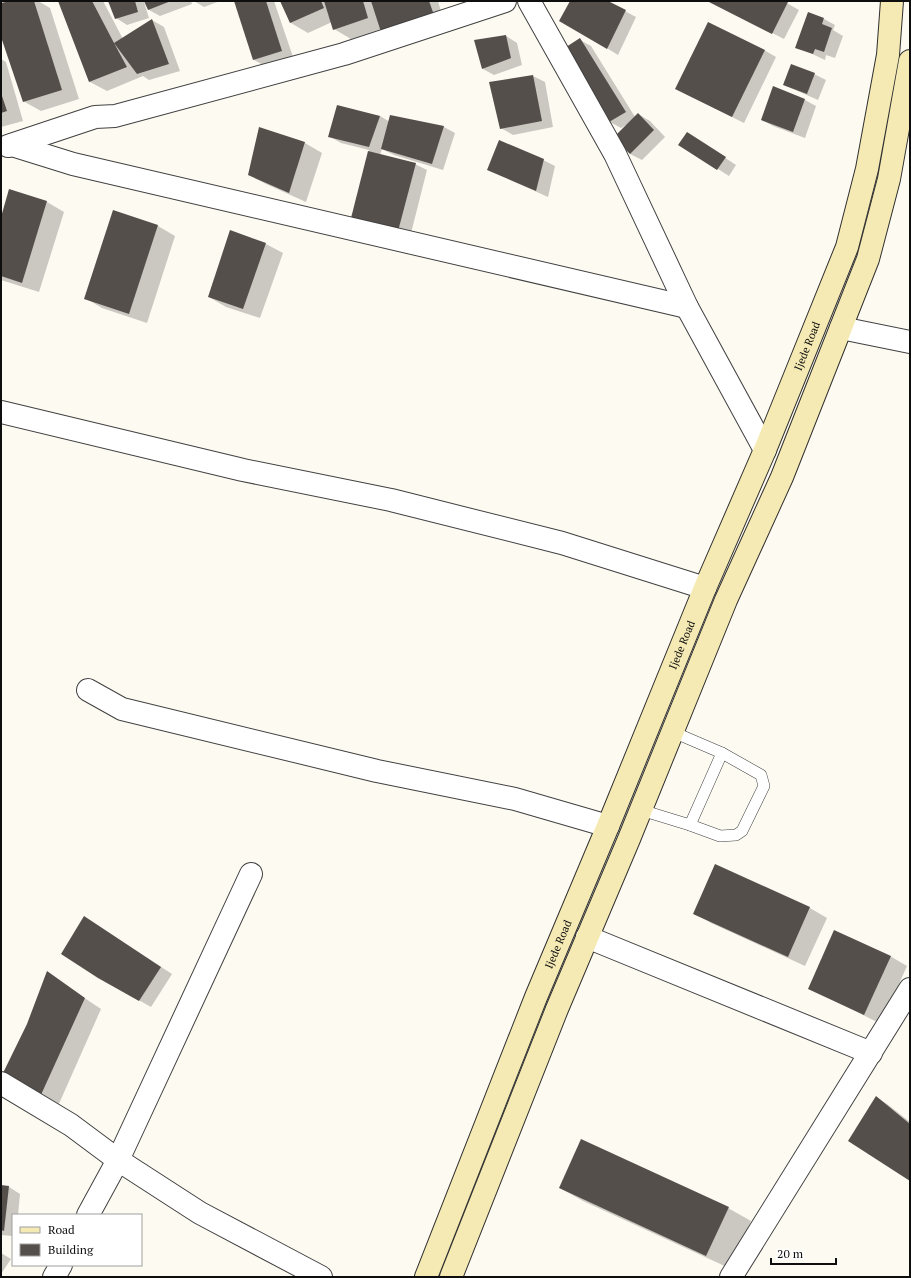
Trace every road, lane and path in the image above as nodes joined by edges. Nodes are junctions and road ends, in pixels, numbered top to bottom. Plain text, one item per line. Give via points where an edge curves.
1 (505, 1) edge
2 (529, 1) edge
3 (892, 1) edge
4 (910, 62) edge
5 (6, 147) edge
6 (687, 307) junction
7 (841, 328) junction
8 (910, 342) edge
9 (1, 412) edge
10 (764, 450) junction
11 (705, 588) junction
12 (88, 690) dead end
13 (673, 732) junction
14 (722, 753) junction
15 (641, 810) junction
16 (690, 825) junction
17 (608, 826) junction
18 (251, 874) dead end
19 (587, 937) junction
20 (910, 989) edge
21 (871, 1053) junction
22 (1, 1083) edge
23 (118, 1160) junction
24 (89, 1214) edge
25 (60, 1266) edge
26 (54, 1277) edge
27 (321, 1277) edge
28 (426, 1277) edge
29 (451, 1277) edge
30 (732, 1277) edge

1 - 5 street via 344,54 115,116 95,117
2 - 6 street via 615,154
3 - 10 main road, Ijede Road via 888,55 867,169 847,248
4 - 7 main road via 889,179 868,259
5 - 6 street
6 - 10 street
7 - 8 street
7 - 13 main road via 782,477 726,600
9 - 11 street via 242,470 391,500 562,542
10 - 11 main road, Ijede Road
11 - 17 main road, Ijede Road
12 - 17 street via 122,709 377,771 515,799
13 - 14 lane
13 - 15 main road
14 - 16 lane
14 - 16 lane via 756,771 761,775 764,786 742,831 736,835 720,836
15 - 16 lane
15 - 19 main road
17 - 28 main road, Ijede Road via 536,997
18 - 23 street
19 - 21 street
19 - 29 main road
20 - 21 street
21 - 30 street
22 - 23 street via 70,1125
23 - 24 street
23 - 27 street via 200,1213
25 - 26 street

